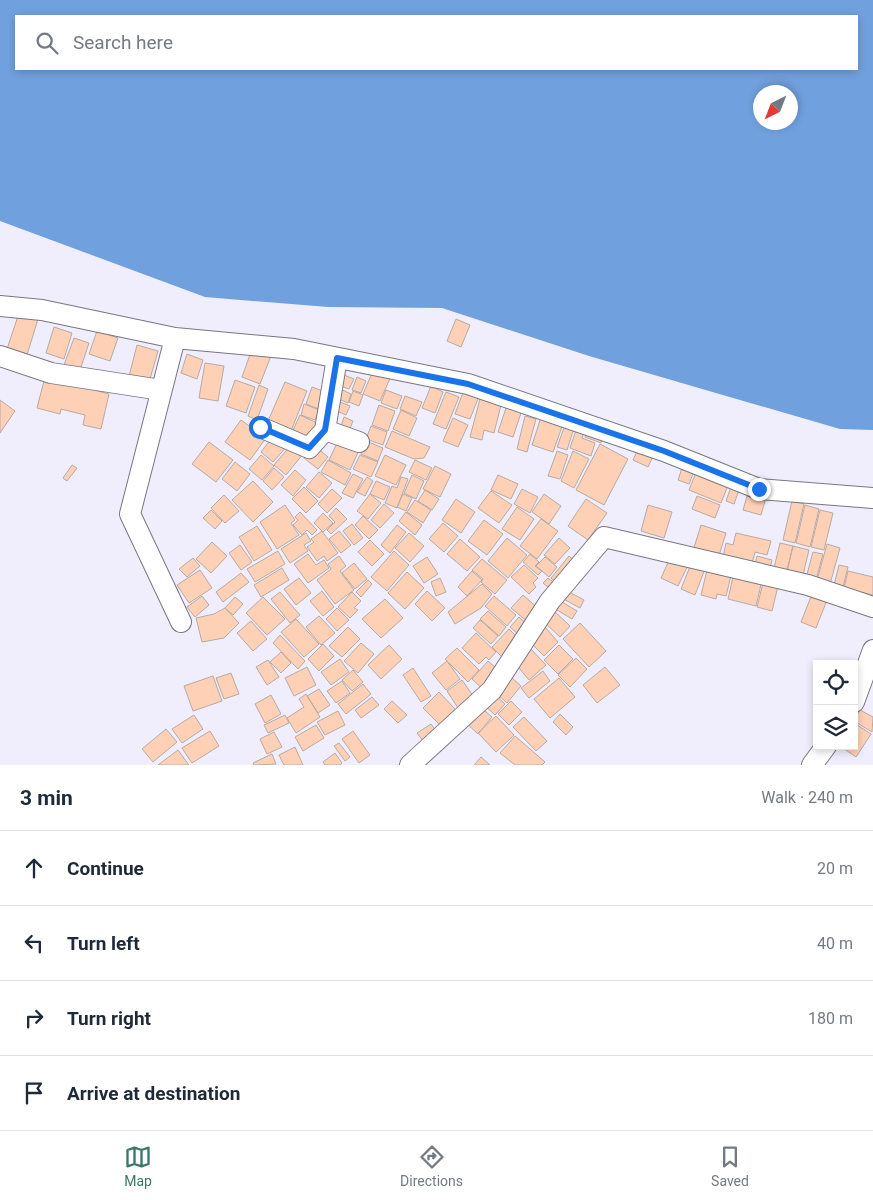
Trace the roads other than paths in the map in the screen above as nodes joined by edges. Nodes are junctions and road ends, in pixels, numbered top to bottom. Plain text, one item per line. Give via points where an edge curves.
1 (0, 306) edge
2 (175, 338) junction
3 (0, 356) edge
4 (337, 358) junction
5 (161, 390) junction
6 (260, 427) dead end
7 (325, 430) junction
8 (359, 442) dead end
9 (873, 498) edge
10 (873, 607) edge
11 (181, 622) dead end
12 (873, 650) edge
13 (858, 691) edge
14 (823, 750) edge
15 (410, 765) edge
16 (812, 765) edge

1 - 2 street via 42,310
2 - 4 street via 294,349
2 - 5 street
3 - 5 street via 51,372
4 - 7 street
4 - 9 street via 468,384 664,451 759,489
5 - 11 street via 130,514
6 - 7 street via 309,448
7 - 8 street
10 - 15 street via 808,584 604,538 550,601 492,690
12 - 13 street
14 - 16 street

